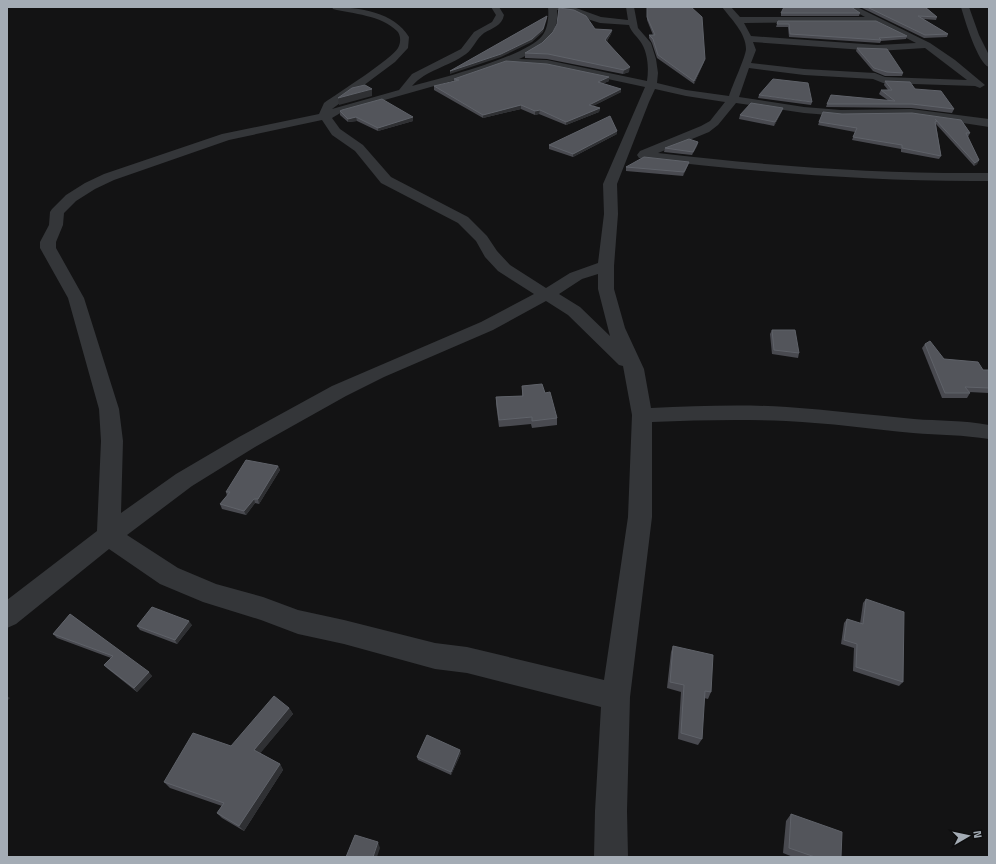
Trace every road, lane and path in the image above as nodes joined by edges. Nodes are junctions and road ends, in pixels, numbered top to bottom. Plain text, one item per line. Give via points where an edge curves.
1 (336, 7) edge
2 (495, 7) edge
3 (552, 7) edge
4 (726, 7) edge
5 (851, 7) edge
6 (965, 7) edge
7 (629, 14) edge
8 (738, 20) junction
9 (874, 20) junction
10 (748, 39) junction
11 (927, 44) junction
12 (503, 61) junction
13 (989, 64) edge
14 (745, 65) junction
15 (977, 83) junction
16 (652, 86) junction
17 (402, 92) junction
18 (989, 92) edge
19 (733, 100) junction
20 (326, 116) junction
21 (989, 123) edge
22 (643, 155) junction
23 (619, 164) junction
24 (989, 177) edge
25 (606, 266) junction
26 (546, 295) junction
27 (634, 369) junction
28 (642, 415) junction
29 (989, 432) edge
30 (109, 535) junction
31 (7, 616) edge
32 (616, 697) junction
33 (611, 857) edge

1 - 20 street via 393,23 403,31 406,39 405,45 392,60 328,105 325,109
2 - 17 street via 500,15 497,22 479,33 464,51 417,75
3 - 7 street via 576,10 584,16 600,20
3 - 12 street via 554,17 547,37 529,50
4 - 8 street
5 - 9 street
6 - 13 street via 974,35
7 - 16 street via 633,27 645,42 653,66
8 - 9 street
8 - 10 street
9 - 11 street
10 - 11 street via 878,48
10 - 14 street via 751,50
11 - 15 street
12 - 16 street via 547,64
12 - 17 street via 460,77
14 - 15 street via 804,72 875,76 884,80
14 - 19 street
15 - 18 street
16 - 19 street
16 - 23 street via 643,102
17 - 20 street via 338,110
19 - 21 street via 822,112 911,112
19 - 22 street via 714,123 705,129
20 - 26 street via 336,132 359,148 386,180 463,220 482,239 504,268
20 - 30 street via 232,136 177,153 90,186 71,198 57,212 56,225 48,248 76,298 109,409 112,440
22 - 23 street
22 - 24 street via 833,174 925,178
23 - 25 street via 610,184 611,214
25 - 26 street via 576,276
25 - 27 street via 606,289 616,328
26 - 27 street via 574,311
26 - 30 street via 487,326 377,372 300,412 184,480
27 - 28 street
28 - 29 street via 785,414 914,426 968,428
28 - 32 street via 640,517
30 - 31 street
30 - 32 street via 169,576 212,594 298,622
32 - 33 street

